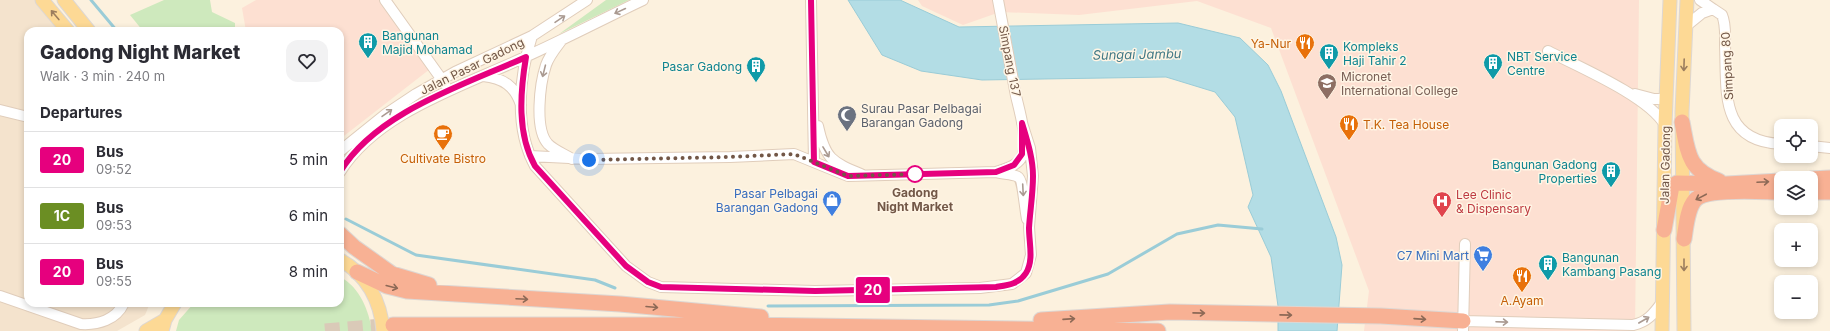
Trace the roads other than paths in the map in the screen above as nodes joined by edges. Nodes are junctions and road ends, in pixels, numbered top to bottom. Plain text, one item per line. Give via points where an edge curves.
1 (42, 0) edge
2 (64, 0) edge
3 (385, 0) edge
4 (587, 0) edge
5 (642, 0) edge
6 (811, 0) edge
7 (998, 0) edge
8 (1670, 0) edge
9 (1687, 0) edge
10 (1700, 0) edge
11 (1713, 9) junction
12 (1686, 26) junction
13 (65, 27) edge
14 (86, 27) edge
15 (532, 36) junction
16 (564, 38) junction
17 (1548, 51) dead end
18 (526, 57) junction
19 (483, 76) junction
20 (442, 79) junction
21 (450, 91) junction
22 (1631, 93) junction
23 (1666, 99) junction
24 (812, 101) junction
25 (0, 110) edge
26 (522, 110) junction
27 (24, 116) edge
28 (1682, 122) junction
29 (1022, 123) junction
30 (1665, 125) junction
31 (1774, 143) edge
32 (1818, 147) edge
33 (344, 148) edge
34 (1830, 148) edge
35 (530, 156) junction
36 (572, 159) junction
37 (814, 162) junction
38 (344, 166) edge
39 (996, 172) junction
40 (863, 175) junction
41 (1830, 178) edge
42 (1818, 179) edge
43 (1774, 181) edge
44 (1683, 182) junction
45 (1727, 184) junction
46 (1774, 192) edge
47 (1818, 192) edge
48 (1830, 192) edge
49 (1029, 227) junction
50 (1664, 230) junction
51 (344, 238) edge
52 (1684, 239) junction
53 (1465, 244) dead end
54 (344, 263) edge
55 (357, 272) junction
56 (0, 296) edge
57 (477, 296) junction
58 (1663, 301) junction
59 (24, 304) edge
60 (32, 307) edge
61 (122, 307) edge
62 (173, 307) edge
63 (163, 325) edge
64 (1463, 326) edge
65 (864, 327) junction
66 (388, 328) edge
67 (974, 328) junction
68 (146, 331) edge
69 (1158, 331) edge
70 (1662, 331) edge
71 (1684, 331) edge

13 -> 1 main road
2 - 14 main road
3 - 20 street
15 -> 4 street, Jalan Pasar Gadong
5 -> 16 street, Jalan Pasar Gadong
6 - 24 street
7 - 29 street, Simpang 137
8 - 23 main road, Jalan Gadong
9 - 12 main road, Jalan Gadong
10 - 11 street, Simpang 80
11 - 12 street via 1702,13
11 - 31 street, Simpang 80 via 1719,12 1724,20 1728,102 1736,124 1751,138
12 -> 28 main road, Jalan Gadong
15 - 18 street
15 - 20 street, Jalan Pasar Gadong
16 - 18 street, Jalan Pasar Gadong
16 -> 36 street via 546,64 541,83 540,119 543,135 548,144
17 - 22 street
18 - 19 street, Jalan Pasar Gadong
18 - 26 street
19 - 21 street, Jalan Pasar Gadong
19 - 26 street via 503,80 512,87
20 - 21 street
33 -> 20 street, Jalan Pasar Gadong via 386,114
21 - 38 street, Jalan Pasar Gadong via 417,107 380,130 362,144
22 - 23 street via 1654,99
22 - 30 street via 1655,112
23 - 30 main road, Jalan Gadong
24 - 37 street
24 -> 40 street via 826,153 837,164
25 - 27 street
26 - 35 street via 524,137
28 - 44 main road, Jalan Gadong
28 - 45 highway via 1694,165 1708,177
29 - 39 street via 1022,154 1014,165
29 - 49 street via 1030,148 1033,176
30 - 50 main road, Jalan Gadong
32 - 34 street
35 - 36 street
35 - 49 street via 535,166 626,266 648,282 661,287 815,291 996,287 1012,284 1026,273 1031,255
36 - 37 street via 794,154
37 - 40 street via 848,176
39 - 40 street
39 -> 49 street via 1022,180 1023,203
41 - 42 highway
45 -> 43 highway
44 - 45 highway
44 - 50 highway via 1672,186
44 - 52 main road, Jalan Gadong
46 -> 52 highway via 1714,192 1700,196 1694,201 1691,209
47 - 48 highway
50 - 58 main road, Jalan Gadong
51 - 57 highway via 397,276
52 -> 71 main road, Jalan Gadong
53 - 64 street
54 - 55 main road
55 -> 57 highway via 387,286 407,291
55 - 66 main road via 366,282
56 - 59 street
57 -> 65 highway via 620,304
64 -> 58 street via 1633,325 1648,320
58 - 70 main road, Jalan Gadong
60 - 61 street via 81,324 92,325 112,318
62 - 63 main road
63 - 68 main road
67 -> 64 highway via 1030,321 1146,313 1381,316
65 - 66 highway
65 - 67 highway
67 - 69 highway

